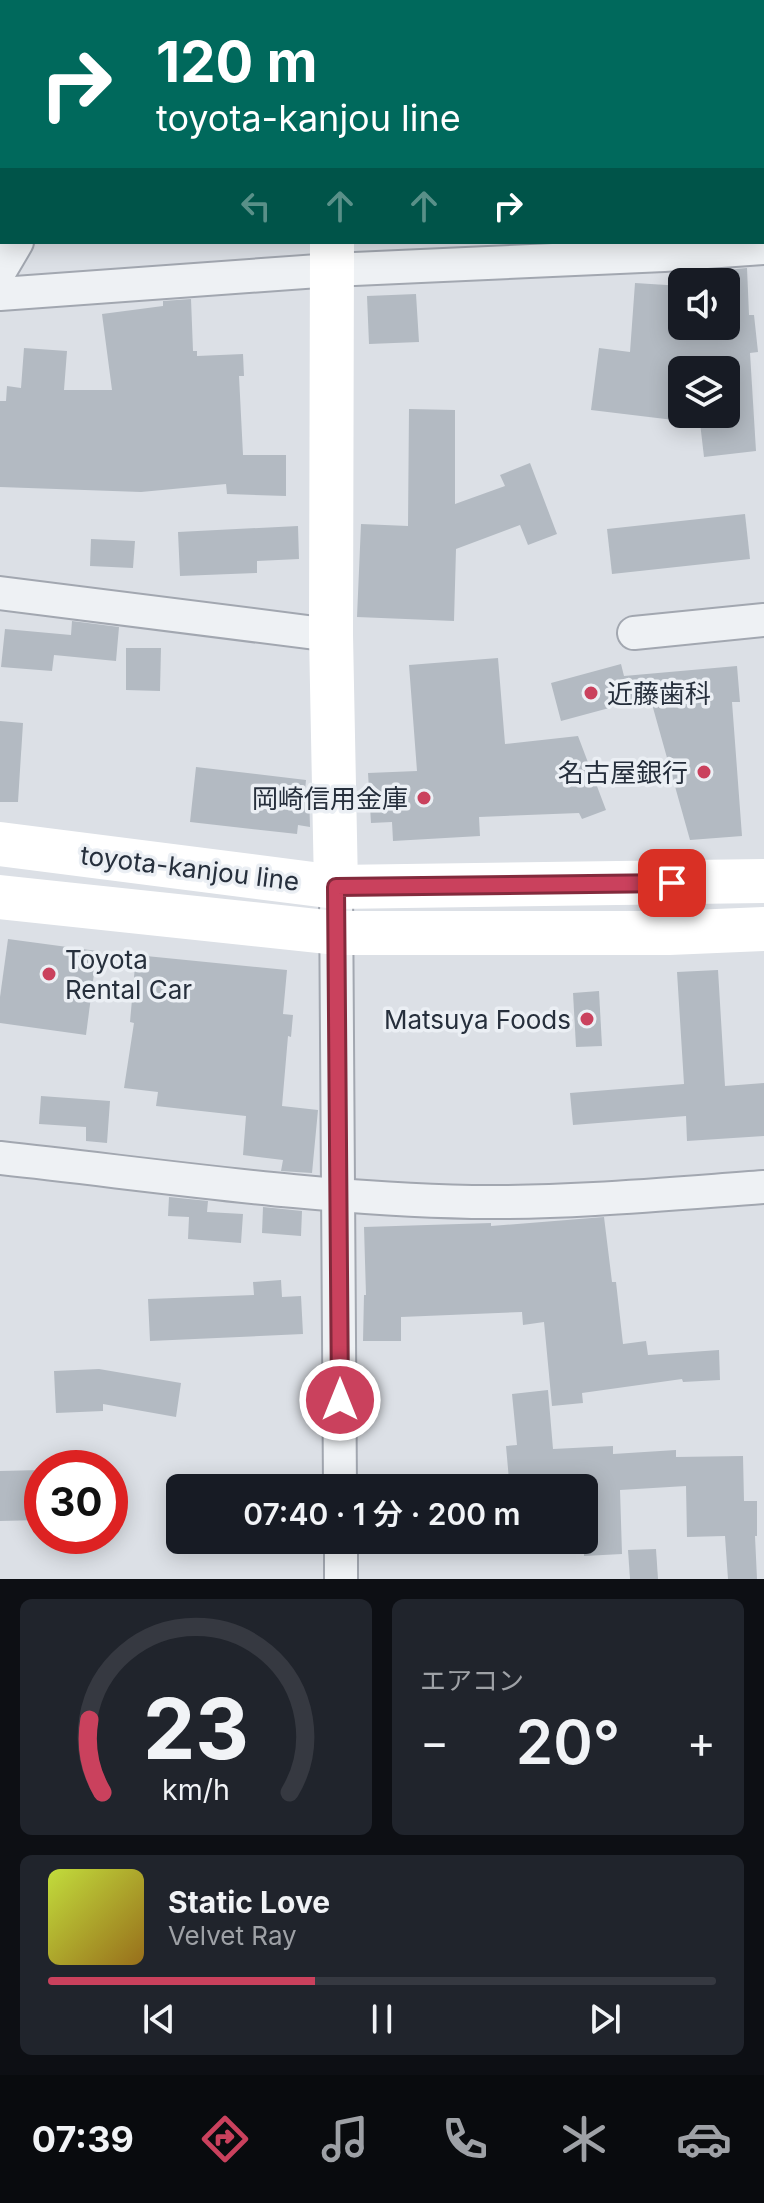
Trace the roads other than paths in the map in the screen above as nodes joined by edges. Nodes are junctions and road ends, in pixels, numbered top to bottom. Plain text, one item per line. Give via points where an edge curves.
1 (16, 244) edge
2 (764, 248) edge
3 (664, 249) edge
4 (332, 256) edge
5 (0, 271) edge
6 (0, 294) edge
7 (0, 593) edge
8 (764, 620) edge
9 (634, 633) dead end
10 (331, 635) junction
11 (0, 844) edge
12 (764, 881) edge
13 (336, 887) junction
14 (0, 897) edge
15 (764, 929) edge
16 (336, 933) junction
17 (0, 1158) edge
18 (764, 1187) edge
19 (339, 1195) junction
20 (340, 1474) edge
21 (341, 1554) edge
22 (341, 1579) edge

1 - 5 street
2 - 3 street
3 - 4 street
4 - 6 street
4 - 10 main road
7 - 10 street
8 - 9 street
10 - 13 main road
11 - 13 main road, toyota-kanjou line
12 - 13 main road, toyota-kanjou line
13 - 16 street
14 - 16 main road, toyota-kanjou line
15 - 16 main road, toyota-kanjou line
16 - 19 street
17 - 19 street
18 - 19 street via 473,1202
19 - 20 street
21 - 22 street

